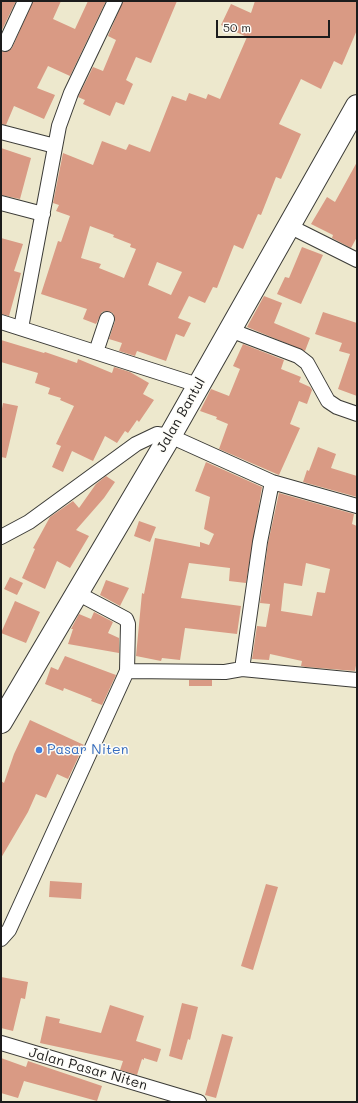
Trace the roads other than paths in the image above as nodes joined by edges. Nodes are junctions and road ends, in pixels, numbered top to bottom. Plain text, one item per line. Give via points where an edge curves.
1 (25, 1) edge
2 (115, 1) edge
3 (5, 44) dead end
4 (357, 106) edge
5 (1, 132) edge
6 (55, 146) junction
7 (1, 203) edge
8 (43, 214) junction
9 (289, 226) junction
10 (357, 260) edge
11 (107, 319) dead end
12 (1, 322) edge
13 (21, 328) junction
14 (230, 330) junction
15 (96, 352) junction
16 (198, 385) junction
17 (357, 414) edge
18 (170, 436) junction
19 (272, 482) junction
20 (357, 506) edge
21 (1, 537) edge
22 (77, 593) junction
23 (127, 670) junction
24 (242, 670) junction
25 (357, 680) edge
26 (1, 722) edge
27 (1, 939) edge
28 (1, 1043) edge
29 (199, 1102) edge

1 - 3 street
2 - 6 street via 71,93
4 - 9 main road, Jalan Bantul
5 - 6 street
6 - 8 street
7 - 8 street
8 - 13 street
9 - 10 street
9 - 14 main road, Jalan Bantul
11 - 15 street
12 - 13 street
13 - 15 street
14 - 16 main road, Jalan Bantul
14 - 17 street via 298,356 307,363 328,401
15 - 16 street
16 - 18 main road, Jalan Bantul
18 - 19 street
18 - 21 street via 157,434 136,444 29,522
18 - 22 main road, Jalan Bantul
19 - 20 street
19 - 24 street via 260,542
22 - 23 street via 126,619
22 - 26 main road, Jalan Bantul
23 - 24 street
23 - 27 street via 9,930
24 - 25 street
28 - 29 street, Jalan Pasar Niten

